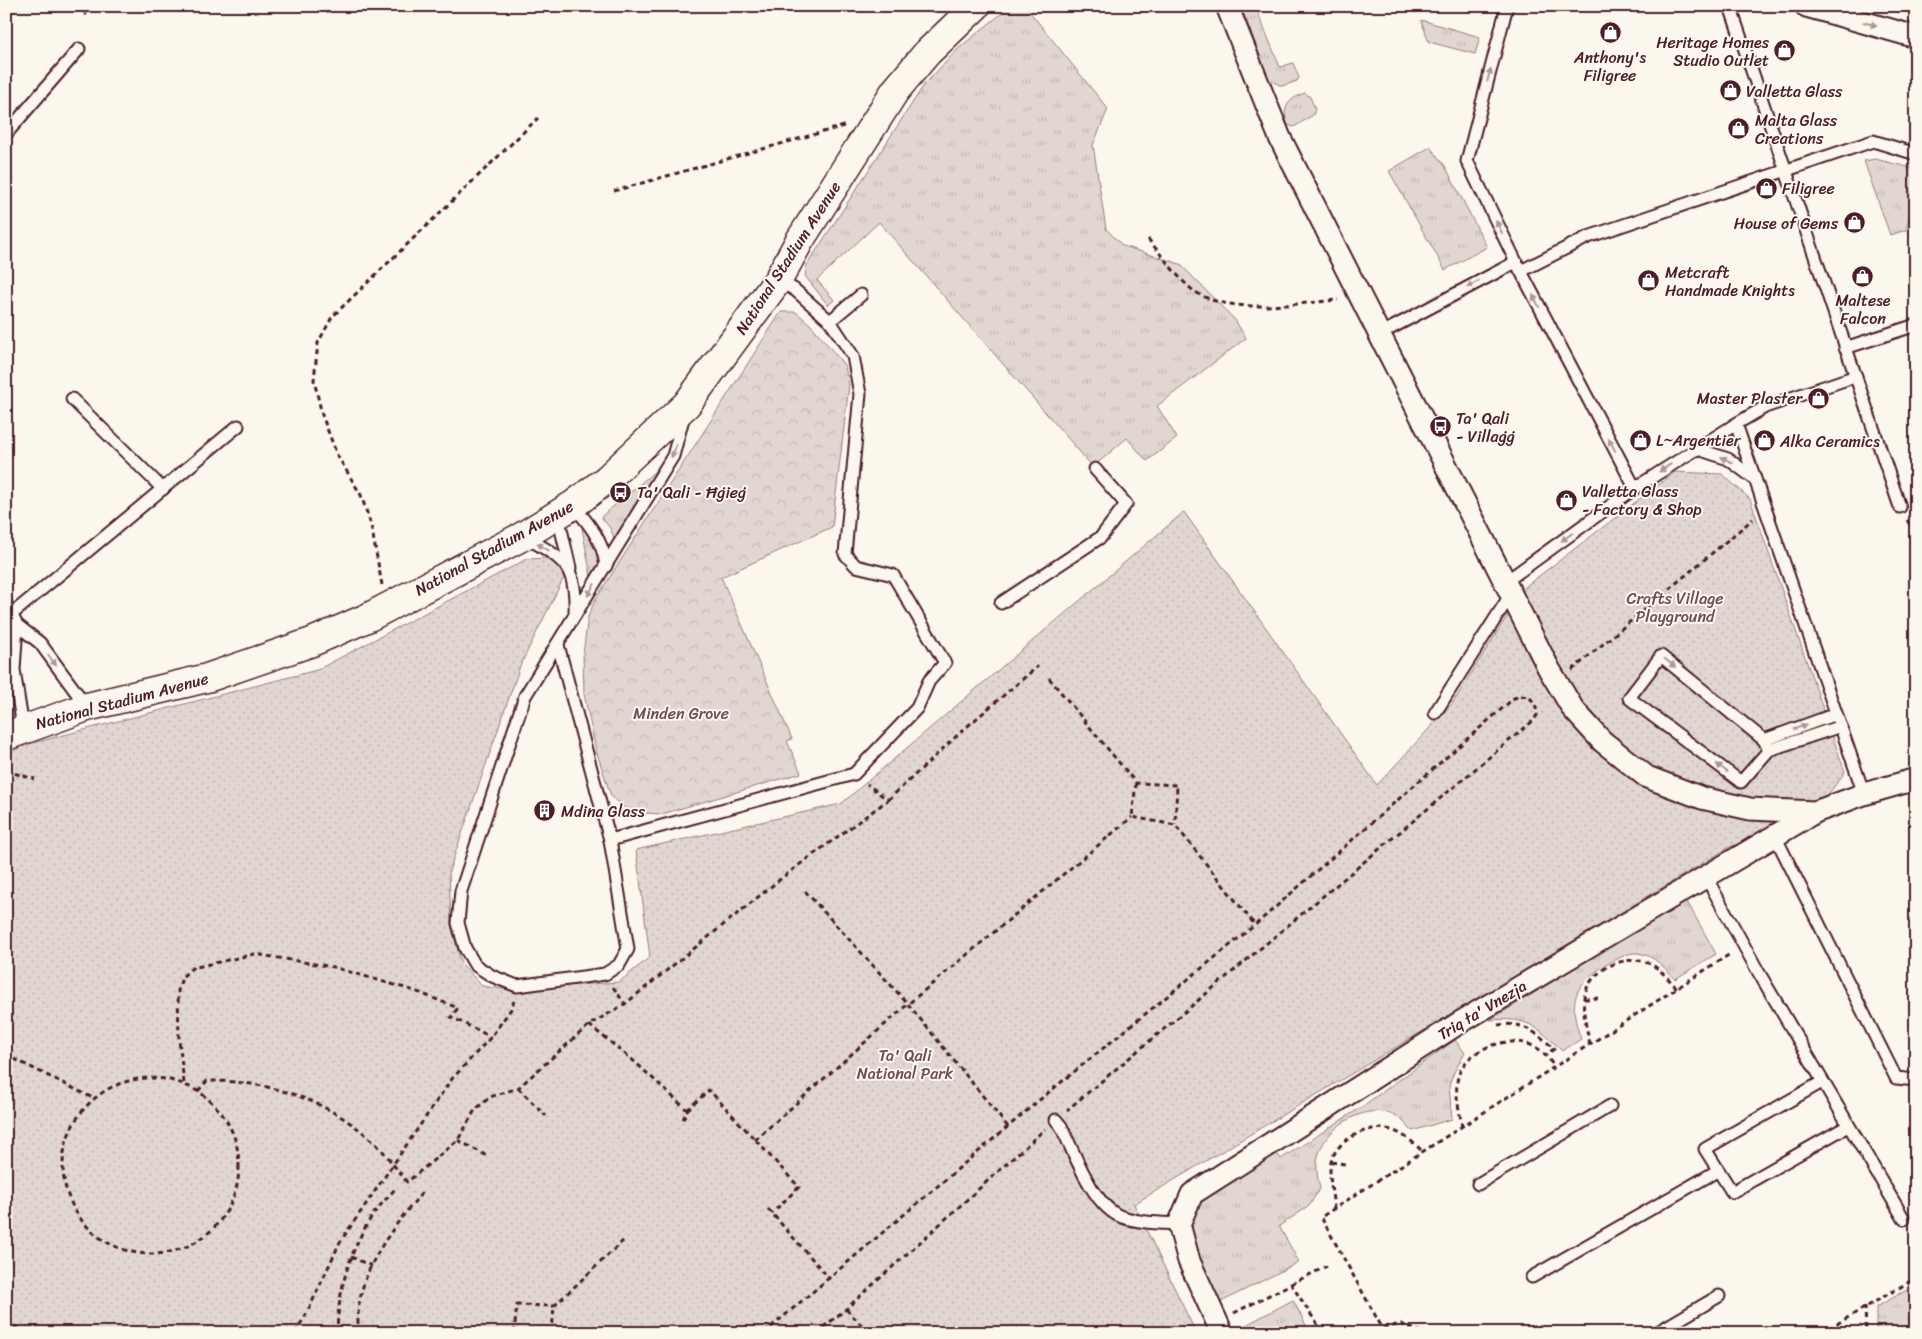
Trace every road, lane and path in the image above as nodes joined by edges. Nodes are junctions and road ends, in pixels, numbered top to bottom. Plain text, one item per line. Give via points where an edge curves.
1 (76, 6) edge
2 (976, 6) edge
3 (1227, 6) edge
4 (1507, 6) edge
5 (1730, 6) edge
6 (1806, 6) edge
7 (87, 15) dead end
8 (1916, 37) edge
9 (79, 49) dead end
10 (538, 118) dead end
11 (6, 134) edge
12 (866, 136) junction
13 (1916, 154) edge
14 (1787, 170) junction
15 (614, 191) dead end
16 (1148, 239) dead end
17 (1518, 266) junction
18 (778, 280) junction
19 (861, 295) dead end
20 (1360, 298) junction
21 (830, 321) junction
22 (1916, 325) edge
23 (1380, 334) junction
24 (1845, 348) junction
25 (1856, 376) junction
26 (72, 399) dead end
27 (687, 404) junction
28 (1736, 424) junction
29 (238, 426) dead end
30 (1695, 448) junction
31 (1095, 469) dead end
32 (1755, 479) junction
33 (1635, 488) junction
34 (162, 489) junction
35 (1900, 507) dead end
36 (565, 509) junction
37 (1765, 509) junction
38 (523, 536) junction
39 (606, 566) junction
40 (570, 572) junction
41 (1508, 588) junction
42 (1001, 603) dead end
43 (386, 608) junction
44 (9, 609) edge
45 (575, 617) junction
46 (18, 625) junction
47 (558, 645) junction
48 (1602, 645) dead end
49 (1038, 666) dead end
50 (1049, 678) dead end
51 (87, 707) junction
52 (1435, 714) dead end
53 (1836, 714) junction
54 (1840, 726) junction
55 (15, 732) edge
56 (1766, 745) junction
57 (6, 771) edge
58 (854, 774) junction
59 (1916, 779) edge
60 (35, 780) dead end
61 (1136, 782) junction
62 (1864, 794) junction
63 (888, 800) junction
64 (1815, 812) junction
65 (1132, 817) junction
66 (1175, 825) junction
67 (1775, 836) junction
68 (610, 840) junction
69 (1706, 877) junction
70 (805, 891) dead end
71 (1254, 925) junction
72 (1744, 945) junction
73 (518, 986) junction
74 (1677, 988) junction
75 (1599, 998) dead end
76 (1584, 999) junction
77 (908, 1004) junction
78 (589, 1026) junction
79 (1490, 1028) dead end
80 (492, 1037) junction
81 (1590, 1044) junction
82 (6, 1055) edge
83 (1544, 1056) junction
84 (1554, 1066) junction
85 (1916, 1080) edge
86 (1822, 1082) junction
87 (184, 1083) junction
88 (518, 1088) junction
89 (198, 1091) junction
90 (93, 1098) junction
91 (1610, 1106) dead end
92 (687, 1110) junction
93 (546, 1116) dead end
94 (1056, 1120) junction
95 (682, 1122) dead end
96 (1848, 1126) junction
97 (1008, 1127) junction
98 (1462, 1127) junction
99 (458, 1140) junction
100 (755, 1140) junction
101 (1423, 1152) junction
102 (487, 1156) dead end
103 (1331, 1162) junction
104 (392, 1164) junction
105 (1345, 1164) dead end
106 (1717, 1171) junction
107 (1478, 1184) dead end
108 (396, 1188) dead end
109 (422, 1193) dead end
110 (768, 1209) dead end
111 (1334, 1209) junction
112 (772, 1213) junction
113 (1904, 1219) dead end
114 (1179, 1224) junction
115 (625, 1239) dead end
116 (351, 1257) junction
117 (372, 1266) junction
118 (1327, 1266) dead end
119 (1532, 1277) dead end
120 (1916, 1278) edge
121 (830, 1279) junction
122 (1291, 1284) junction
123 (1720, 1296) dead end
124 (554, 1306) junction
125 (1865, 1306) junction
126 (846, 1309) junction
127 (1241, 1309) dead end
128 (6, 1322) edge
129 (1383, 1328) junction
130 (27, 1333) edge
131 (295, 1333) edge
132 (337, 1333) edge
133 (358, 1333) edge
134 (514, 1333) edge
135 (552, 1333) edge
136 (764, 1333) edge
137 (816, 1333) edge
138 (869, 1333) edge
139 (1222, 1333) edge
140 (1323, 1333) edge
141 (1385, 1333) edge
142 (1424, 1333) edge
143 (1656, 1333) edge
144 (1820, 1333) edge
145 (1866, 1333) edge

1 - 7 path
2 - 12 main road, National Stadium Avenue via 927,53 895,91
3 - 20 street via 1280,138
17 -> 4 lane via 1466,161
5 - 14 lane
6 -> 8 street
9 - 11 lane
10 - 43 path via 332,317 318,343 314,380 322,415 337,454 361,495 371,525
12 - 15 path via 848,124
12 - 18 main road, National Stadium Avenue
13 - 14 lane via 1873,141
14 - 17 lane via 1588,237
14 - 24 lane
16 - 20 path via 1193,291 1212,300 1236,305 1279,305
17 -> 23 lane
33 -> 17 lane
18 - 21 lane via 795,290
18 - 27 main road, National Stadium Avenue
19 - 21 lane
20 - 23 street
21 - 58 lane via 853,356 860,394 845,554 856,566 892,575 945,663 929,681 917,708
22 - 24 lane
23 - 41 street
24 - 25 lane
25 - 28 lane via 1765,407
25 - 35 lane
26 - 34 lane
27 - 36 main road, National Stadium Avenue via 607,480
27 -> 39 lane via 672,456
28 - 30 lane
28 - 32 lane
29 - 34 lane
32 -> 30 lane via 1728,459
30 -> 33 lane
31 - 42 lane via 1126,504 1101,537
32 - 37 lane
33 -> 41 lane
34 - 44 lane
36 - 38 main road, National Stadium Avenue
36 - 39 lane via 596,533 604,549
36 - 40 lane
37 - 48 path
37 - 53 lane
40 -> 38 lane via 560,558
38 - 43 main road, National Stadium Avenue
39 -> 45 lane
40 - 45 lane via 576,589
41 - 52 lane
41 - 64 street via 1549,669 1574,709 1602,741 1647,777 1702,798 1750,809
43 - 51 main road, National Stadium Avenue via 312,642 252,664 134,698
44 - 46 lane
45 - 47 lane
46 -> 51 lane via 40,643
46 - 55 lane via 14,670
47 - 68 lane
47 - 73 lane via 525,696 461,891 458,923 472,960 492,976
49 - 63 path
50 - 61 path
51 - 55 main road, National Stadium Avenue
53 - 54 lane
56 -> 53 lane
54 - 56 lane
54 - 62 lane
56 -> 56 lane via 1741,782 1629,698 1661,656
57 - 60 path
58 - 63 path
58 - 68 lane
59 - 62 street, Triq ta' Vnezja
61 - 65 path
61 - 66 path via 1177,785
62 - 64 street, Triq ta' Vnezja
63 - 78 path via 788,873 625,1004
64 - 67 street, Triq ta' Vnezja
65 - 66 path
65 - 77 path
66 - 71 path
67 - 69 street, Triq ta' Vnezja
67 - 85 lane via 1896,1078
68 - 73 lane via 628,949 618,965 605,974
69 - 72 lane
69 - 114 street, Triq ta' Vnezja via 1459,1023 1192,1194
70 - 77 path
71 - 94 path via 1514,698 1522,695 1534,702 1537,715 1534,720
71 - 97 path
72 - 74 path
72 - 86 lane
73 - 80 path via 511,1009
74 - 76 path via 1648,963 1624,960 1593,978
74 - 81 path
75 - 76 path
76 - 81 path
77 - 97 path
77 - 100 path
78 - 88 path
78 - 92 path via 635,1062
79 - 83 path via 1506,1024 1533,1031 1554,1049
80 - 87 path via 451,1017 458,1008 415,991 333,967 256,954 192,968 182,977 178,991
80 - 104 path via 451,1080
81 - 84 path
82 - 90 path
83 - 84 path
83 - 98 path via 1537,1048 1511,1040 1482,1051 1468,1062 1458,1076
84 - 98 path
86 - 96 lane
86 - 106 lane via 1705,1149
87 - 89 path
87 - 90 path via 166,1078 127,1080
88 - 93 path
88 - 99 path via 490,1097 475,1110
89 - 90 path via 220,1110 235,1136 240,1165 235,1194 221,1220 199,1240 172,1252 142,1254 114,1247 89,1230 71,1206 62,1178 63,1149 74,1121
89 - 104 path via 206,1081 248,1082 304,1097 340,1116 381,1149
91 - 107 lane
92 - 95 path
92 - 100 path via 710,1090
94 - 114 lane via 1103,1205 1120,1216 1143,1222
94 - 126 path
96 - 106 lane via 1732,1192
96 - 113 lane
97 - 121 path
98 - 101 path
99 - 102 path
99 - 104 path via 408,1182
100 - 112 path via 800,1187
101 - 103 path via 1400,1133 1386,1128 1373,1129 1346,1140
101 - 111 path
103 - 105 path
103 - 111 path
104 - 131 path via 340,1242
106 - 119 lane
108 - 116 path via 369,1220
109 - 117 path via 393,1226
110 - 112 path
111 - 129 path via 1321,1216
112 - 121 path
114 - 139 street via 1189,1261
115 - 124 path
116 - 117 path
116 - 132 path via 341,1290
117 - 133 path via 359,1305
118 - 122 path
120 - 125 path
121 - 136 path
122 - 127 path
122 - 140 path
123 - 143 lane
124 - 134 path via 517,1305
124 - 135 path
125 - 144 path
125 - 145 path
126 - 137 path
126 - 138 path
128 - 130 path
129 - 141 path
129 - 142 path via 1401,1324

